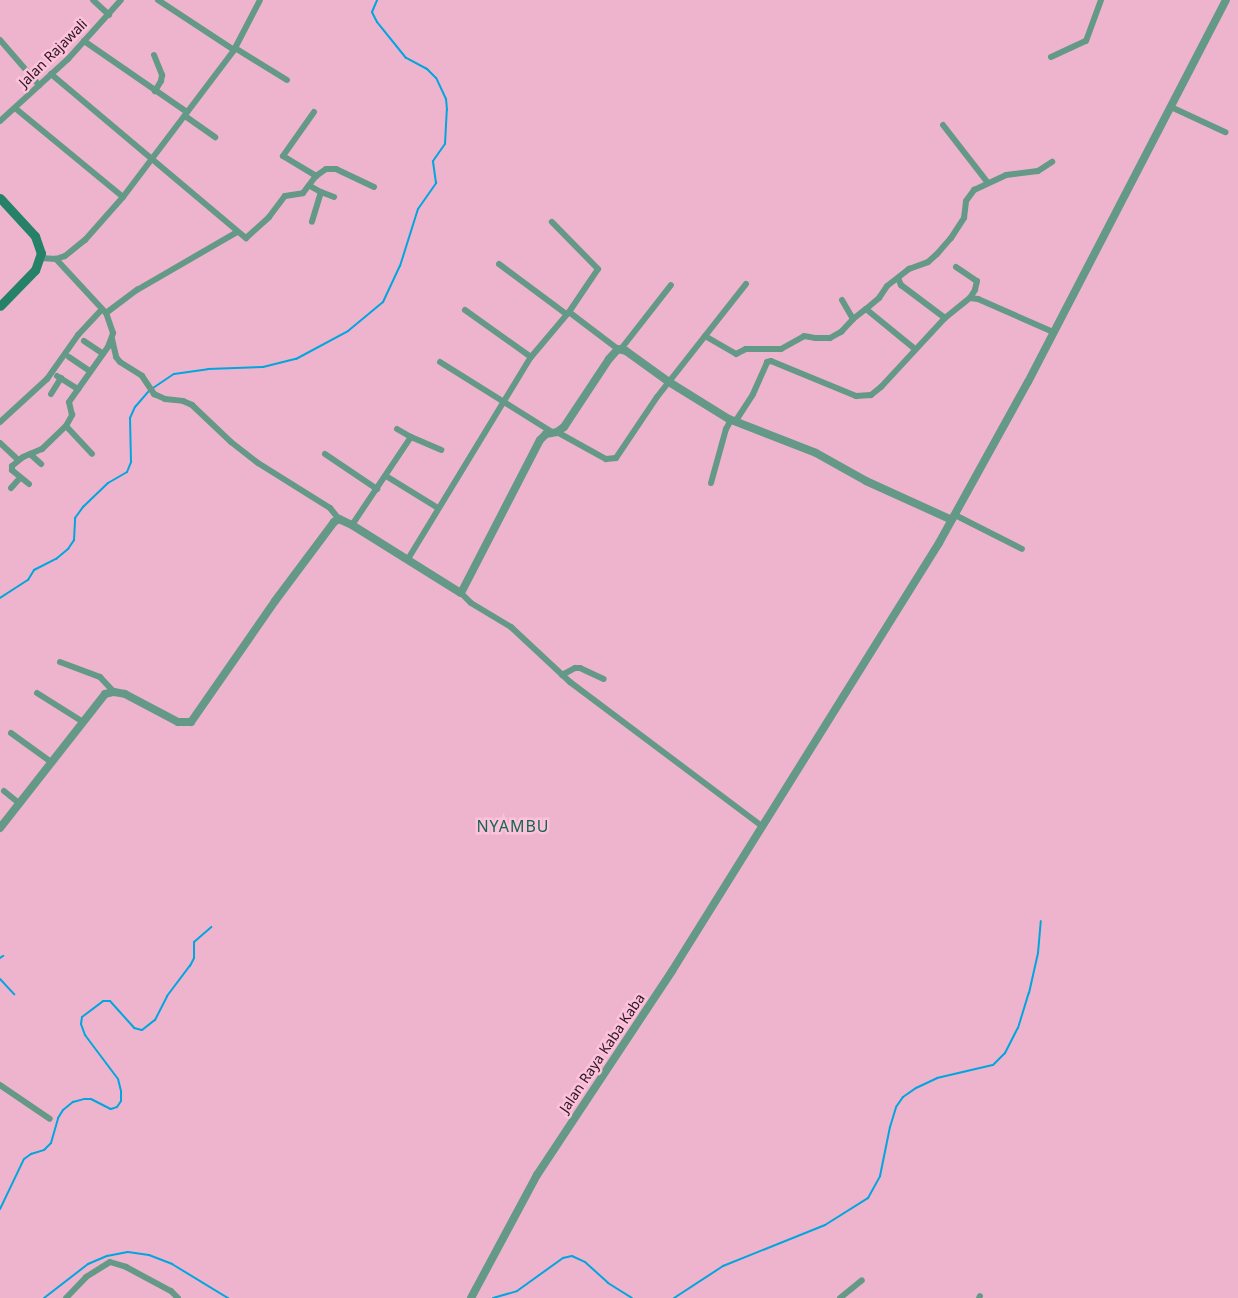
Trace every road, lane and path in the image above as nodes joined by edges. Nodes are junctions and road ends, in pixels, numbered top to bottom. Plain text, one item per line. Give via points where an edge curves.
1 (93, 0) edge
2 (121, 0) edge
3 (158, 0) edge
4 (260, 0) edge
5 (1100, 0) edge
6 (1226, 0) edge
7 (109, 14) junction
8 (0, 40) edge
9 (84, 41) junction
10 (234, 49) junction
11 (154, 55) dead end
12 (1051, 56) dead end
13 (51, 74) junction
14 (287, 80) dead end
15 (39, 85) junction
16 (155, 91) junction
17 (1171, 106) junction
18 (15, 108) junction
19 (314, 112) dead end
20 (186, 114) junction
21 (0, 121) edge
22 (944, 125) dead end
23 (1225, 132) dead end
24 (215, 137) dead end
25 (152, 161) junction
26 (1052, 162) dead end
27 (316, 176) junction
28 (988, 183) junction
29 (310, 186) junction
30 (374, 187) dead end
31 (321, 192) junction
32 (123, 197) junction
33 (334, 197) dead end
34 (0, 198) edge
35 (312, 222) dead end
36 (552, 222) dead end
37 (236, 232) junction
38 (41, 258) junction
39 (56, 259) junction
40 (498, 264) dead end
41 (956, 267) dead end
42 (898, 278) junction
43 (746, 284) dead end
44 (671, 285) dead end
45 (970, 298) junction
46 (842, 300) dead end
47 (0, 306) edge
48 (466, 310) dead end
49 (866, 310) junction
50 (104, 311) junction
51 (568, 313) junction
52 (945, 318) junction
53 (853, 319) junction
54 (1053, 332) junction
55 (705, 336) junction
56 (84, 340) dead end
57 (112, 340) junction
58 (620, 349) junction
59 (915, 349) junction
60 (103, 354) junction
61 (69, 357) dead end
62 (531, 357) junction
63 (440, 362) dead end
64 (90, 371) junction
65 (669, 382) junction
66 (78, 389) junction
67 (51, 394) dead end
68 (504, 400) junction
69 (733, 421) junction
70 (0, 422) edge
71 (66, 426) junction
72 (397, 429) dead end
73 (555, 432) junction
74 (411, 438) junction
75 (0, 443) edge
76 (441, 450) dead end
77 (30, 454) junction
78 (92, 454) dead end
79 (325, 454) dead end
80 (18, 460) junction
81 (41, 464) dead end
82 (386, 476) junction
83 (20, 478) junction
84 (711, 483) dead end
85 (29, 484) dead end
86 (11, 488) dead end
87 (377, 489) junction
88 (438, 508) junction
89 (954, 518) junction
90 (339, 519) junction
91 (352, 525) junction
92 (1022, 549) dead end
93 (408, 559) junction
94 (460, 592) junction
95 (60, 662) dead end
96 (562, 675) junction
97 (604, 679) dead end
98 (114, 692) junction
99 (37, 693) dead end
100 (83, 722) junction
101 (11, 733) dead end
102 (50, 762) junction
103 (4, 791) dead end
104 (19, 803) junction
105 (763, 827) junction
106 (0, 828) edge
107 (0, 1085) edge
108 (50, 1119) dead end
109 (862, 1280) dead end
110 (66, 1298) edge
111 (178, 1298) edge
112 (470, 1298) edge
113 (840, 1298) edge

1 - 7 street
2 - 7 street, Jalan Rajawali
3 - 10 street
4 - 10 street
5 - 12 street via 1086,41
6 - 17 street, Jalan Raya Kaba Kaba
7 - 9 street, Jalan Rajawali
8 - 15 street
9 - 13 street, Jalan Rajawali
9 - 16 street
10 - 14 street
10 - 20 street
11 - 16 street via 162,75
13 - 15 street, Jalan Rajawali
13 - 25 street
15 - 18 street, Jalan Rajawali
16 - 20 street
17 - 23 street
17 - 54 street, Jalan Raya Kaba Kaba
18 - 21 street, Jalan Rajawali
18 - 32 street
19 - 27 street via 283,156
20 - 24 street
20 - 25 street
22 - 28 street
25 - 32 street
25 - 37 street
26 - 28 street via 1038,171 1006,175
27 - 29 street
27 - 30 street via 326,169 336,169
28 - 42 street via 968,195 964,218 937,254
29 - 31 street
29 - 37 street via 299,195 285,196 269,217 246,238
31 - 33 street
31 - 35 street
32 - 39 street via 84,240 65,256
34 - 38 main road via 35,236
36 - 51 street via 598,269
37 - 50 street
38 - 39 street
38 - 47 main road via 35,270
39 - 50 street
40 - 51 street
41 - 45 street via 977,281
42 - 49 street
42 - 52 street via 901,285
43 - 55 street
44 - 58 street
45 - 52 street
45 - 54 street
46 - 53 street
48 - 62 street
49 - 53 street
49 - 59 street
50 - 57 street via 112,328
50 - 70 street via 78,336 47,379
51 - 58 street
51 - 62 street
52 - 59 street
53 - 55 street via 830,338 804,336 781,350 746,349 736,354
54 - 89 street, Jalan Raya Kaba Kaba
55 - 65 street
56 - 60 street
57 - 60 street
57 - 90 street via 116,357 140,374 154,394 183,401 199,410 238,448 330,508
58 - 65 street
58 - 73 street via 609,359 564,427
59 - 69 street via 881,387 866,397 769,361 753,394
60 - 64 street
61 - 64 street
62 - 68 street
63 - 68 street
64 - 66 street
65 - 69 street
65 - 73 street via 614,460 606,459
66 - 67 street via 59,377
66 - 71 street via 69,404 72,415
68 - 73 street
68 - 88 street
69 - 84 street via 726,429
69 - 89 street via 816,453 866,481
71 - 77 street via 46,445
71 - 78 street
72 - 74 street
73 - 94 street via 540,440
74 - 76 street
74 - 82 street
75 - 80 street
77 - 80 street
77 - 81 street
79 - 87 street
80 - 83 street via 12,468
82 - 87 street
82 - 88 street
83 - 85 street
83 - 86 street
87 - 91 street
88 - 93 street
89 - 92 street
89 - 105 street, Jalan Raya Kaba Kaba
90 - 91 street
90 - 98 street via 328,528 191,722 178,722 125,694
91 - 93 street
93 - 94 street
94 - 96 street via 521,635
95 - 98 street via 100,677
96 - 97 street via 580,668
96 - 105 street
98 - 100 street via 102,697
99 - 100 street
100 - 102 street
101 - 102 street
102 - 104 street
103 - 104 street
104 - 106 street
105 - 112 street, Jalan Raya Kaba Kaba via 547,1159
107 - 108 street
109 - 113 street
110 - 111 street via 86,1276 110,1262 126,1266

